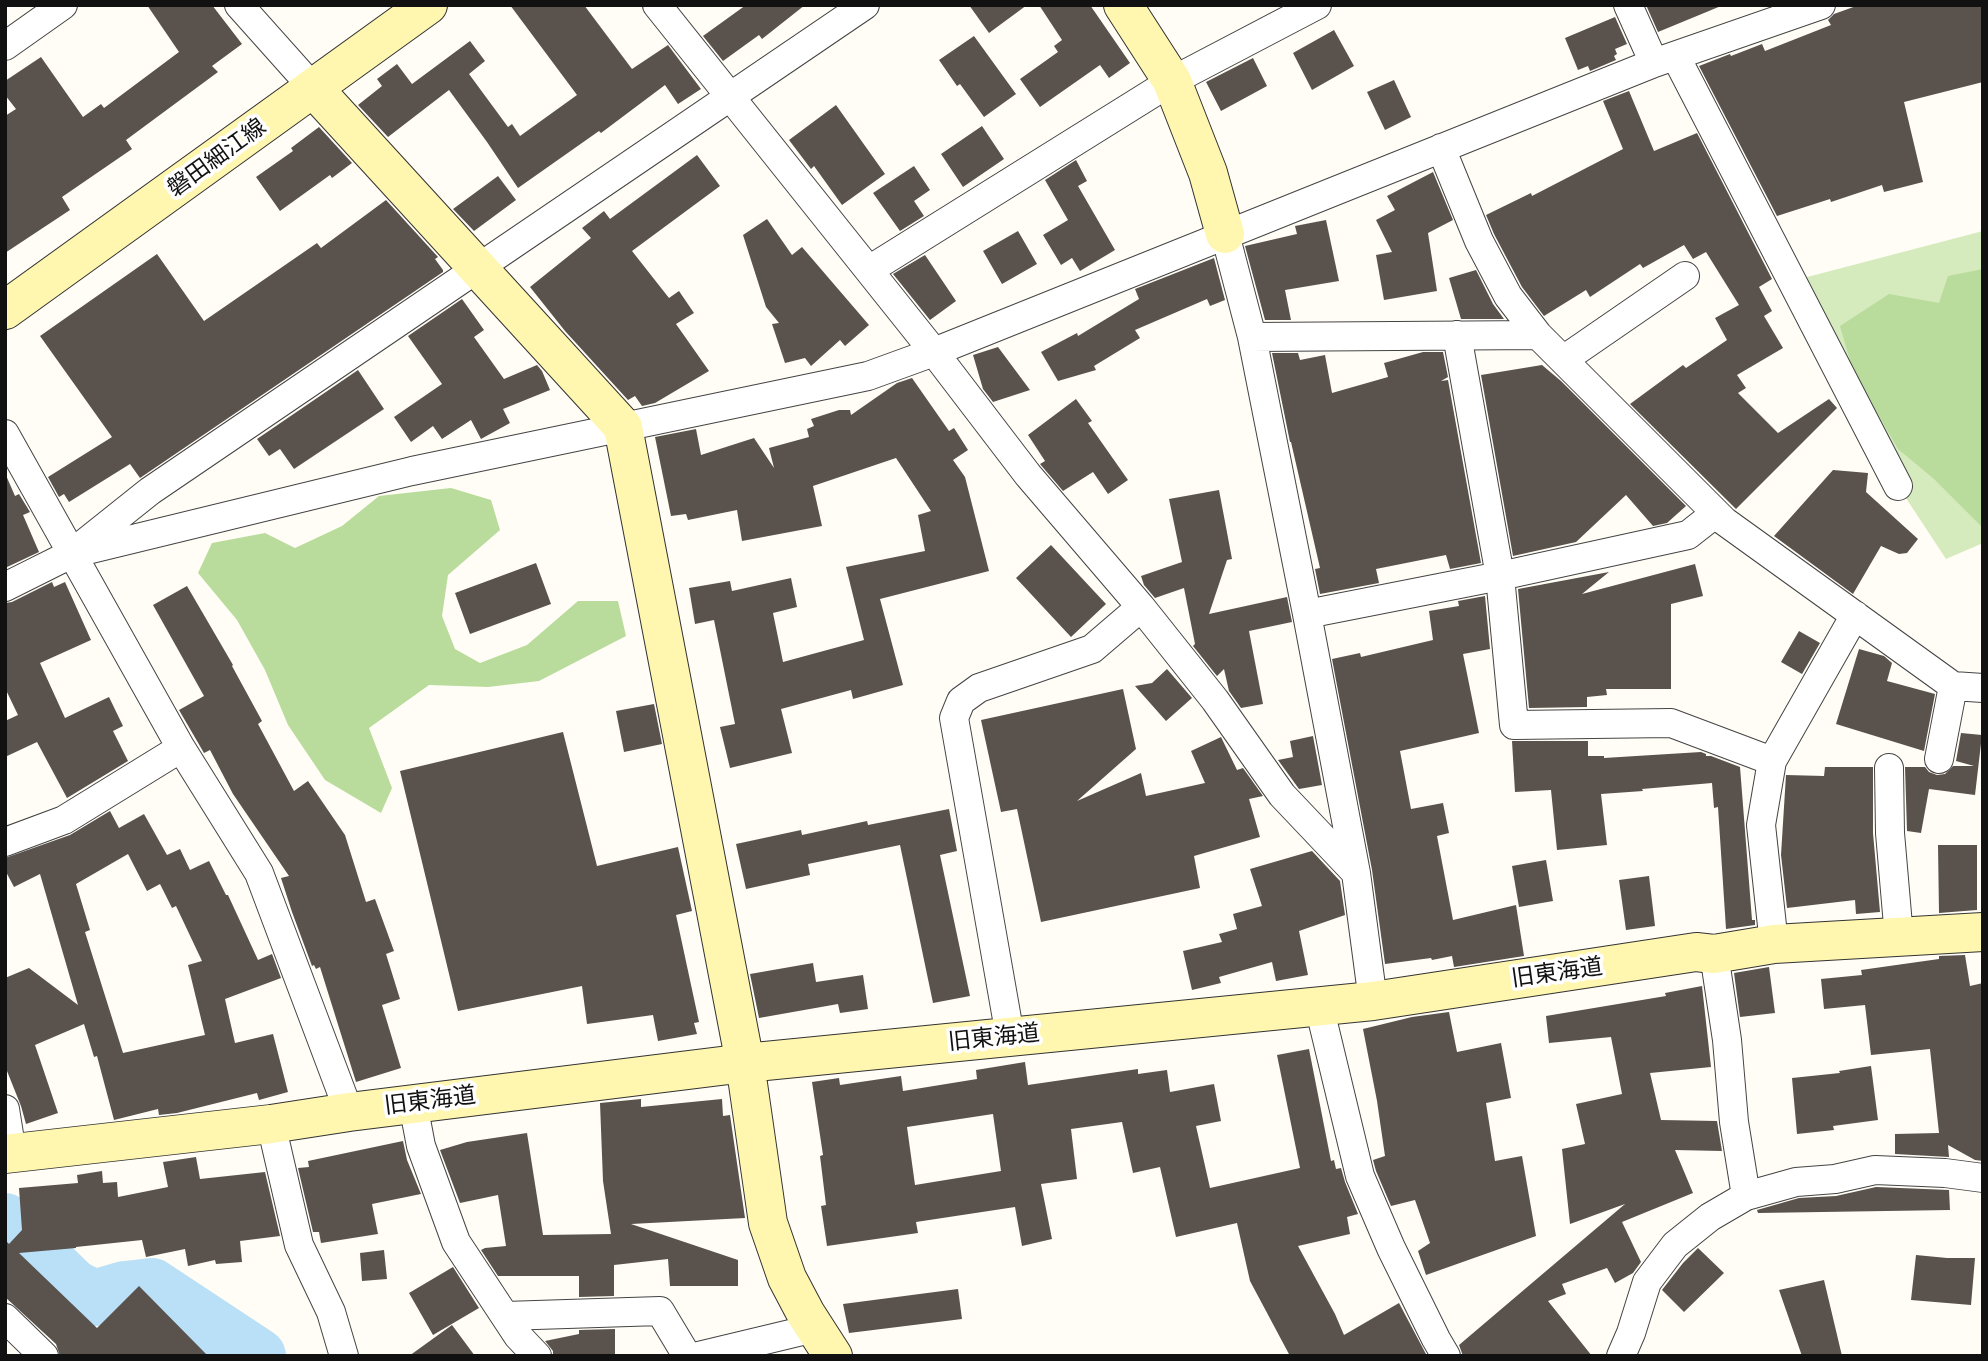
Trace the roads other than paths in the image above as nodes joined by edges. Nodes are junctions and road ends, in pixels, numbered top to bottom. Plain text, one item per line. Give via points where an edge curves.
1 (63, 5) edge
2 (239, 5) edge
3 (428, 5) edge
4 (657, 5) edge
5 (865, 5) edge
6 (1124, 5) edge
7 (1317, 5) edge
8 (1628, 5) edge
9 (1821, 5) edge
10 (5, 46) edge
11 (1665, 60) junction
12 (1172, 81) junction
13 (314, 89) junction
14 (732, 97) junction
15 (1441, 148) junction
16 (1225, 234) junction
17 (478, 269) junction
18 (869, 270) junction
19 (1685, 276) dead end
20 (5, 310) edge
21 (1457, 335) junction
22 (1538, 335) junction
23 (1252, 337) junction
24 (934, 352) junction
25 (1563, 360) junction
26 (622, 427) junction
27 (5, 434) edge
28 (1898, 486) dead end
29 (1716, 513) junction
30 (71, 554) junction
31 (1500, 576) junction
32 (5, 587) edge
33 (1141, 607) junction
34 (1307, 614) junction
35 (1855, 615) junction
36 (1953, 686) junction
37 (1983, 688) edge
38 (181, 748) junction
39 (1939, 759) dead end
40 (1772, 761) junction
41 (1889, 768) dead end
42 (5, 842) edge
43 (1356, 873) junction
44 (1983, 932) edge
45 (1899, 937) junction
46 (1774, 944) junction
47 (1714, 954) junction
48 (1373, 1001) junction
49 (1319, 1006) junction
50 (1010, 1036) junction
51 (744, 1062) junction
52 (413, 1104) junction
53 (5, 1109) edge
54 (349, 1112) junction
55 (271, 1124) junction
56 (9, 1153) edge
57 (1983, 1178) edge
58 (1746, 1196) junction
59 (505, 1316) junction
60 (5, 1318) edge
61 (335, 1329) junction
62 (824, 1342) edge
63 (44, 1356) edge
64 (320, 1356) edge
65 (344, 1356) edge
66 (537, 1356) edge
67 (687, 1356) edge
68 (698, 1356) edge
69 (1446, 1356) edge
70 (1621, 1356) edge

1 - 10 street
2 - 13 street
3 - 13 street, 磐田細江線
4 - 14 street
5 - 14 street
6 - 12 street
7 - 12 street
8 - 11 street
9 - 11 street
11 - 15 street
11 - 28 street
12 - 16 street via 1208,173
12 - 18 street
13 - 17 street
13 - 20 street, 磐田細江線
14 - 17 street
14 - 18 street
15 - 16 street
15 - 22 street via 1479,241 1508,296
16 - 23 street
16 - 24 street
17 - 26 street
17 - 30 street via 150,491
18 - 24 street
19 - 25 street
21 - 22 street
21 - 23 street
21 - 31 street
22 - 25 street
23 - 34 street
24 - 26 street via 868,376
24 - 33 street via 1028,475
25 - 29 street
26 - 30 street via 412,471
26 - 51 street
27 - 30 street
29 - 31 street via 1688,535
29 - 35 street
30 - 32 street
30 - 38 street
31 - 34 street
31 - 40 street via 1514,725 1671,723
33 - 43 street via 1282,795
33 - 50 street via 1092,649 979,688 961,701 954,718
34 - 43 street
35 - 36 street
35 - 40 street
36 - 37 street
36 - 39 street
38 - 42 street via 64,820
38 - 54 street via 259,873
40 - 46 street via 1761,825
41 - 45 street
43 - 48 street
44 - 45 street, 旧東海道
45 - 46 street, 旧東海道
46 - 47 street, 旧東海道
47 - 48 street, 旧東海道 via 1696,952
47 - 58 street
48 - 49 street, 旧東海道
49 - 50 street, 旧東海道
49 - 69 street via 1360,1176
50 - 51 street, 旧東海道
51 - 52 street, 旧東海道
51 - 62 street via 768,1223 787,1278
52 - 54 street, 旧東海道
52 - 59 street via 421,1146 456,1242
53 - 56 street
54 - 55 street, 旧東海道
55 - 56 street, 旧東海道
55 - 61 street via 299,1245
57 - 58 street via 1875,1170 1796,1182
58 - 70 street via 1675,1245 1647,1282
59 - 66 street
59 - 67 street via 660,1311
60 - 63 street
61 - 64 street
61 - 65 street
62 - 68 street

